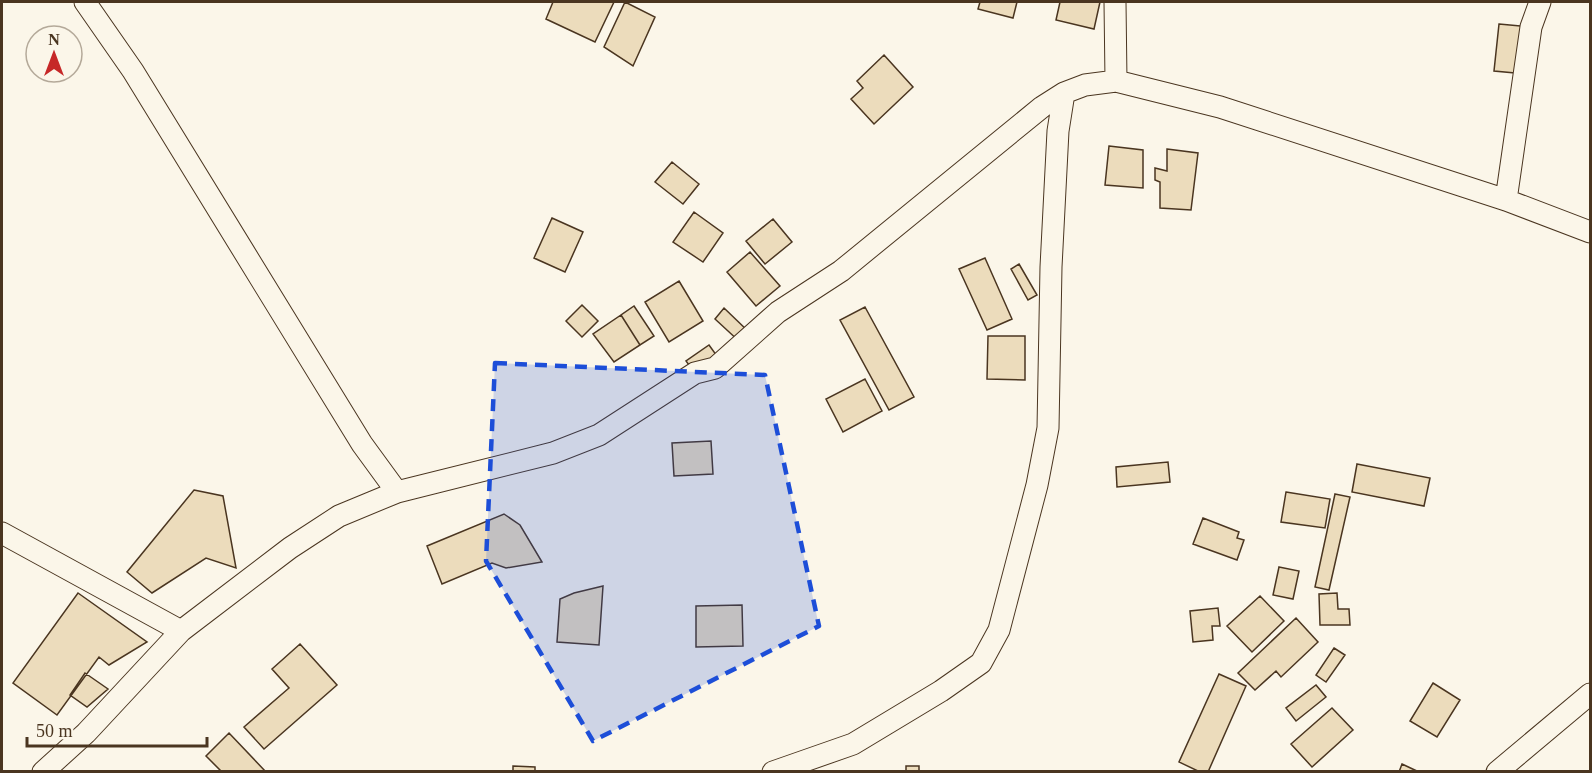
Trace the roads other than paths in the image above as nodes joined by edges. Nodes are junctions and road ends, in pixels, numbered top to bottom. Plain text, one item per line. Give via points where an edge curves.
1 (85, 2) edge
2 (1114, 2) edge
3 (1540, 2) edge
4 (1116, 81) junction
5 (1064, 93) junction
6 (1506, 200) junction
7 (1590, 232) edge
8 (397, 492) junction
9 (2, 533) edge
10 (181, 632) junction
11 (1590, 694) edge
12 (43, 771) edge
13 (773, 771) edge
14 (1497, 771) edge

1 - 8 street via 133,71 362,444
2 - 4 street
3 - 6 street via 1531,27
4 - 5 street via 1085,85
4 - 6 street via 1220,107
5 - 8 street via 841,271 778,312 715,368 695,373 600,435 553,453
5 - 13 street via 1058,131 1051,267 1048,428 999,630 981,663 941,691 853,744
6 - 7 street
8 - 10 street via 339,516 230,591
9 - 10 street
10 - 12 street via 86,733
11 - 14 street

